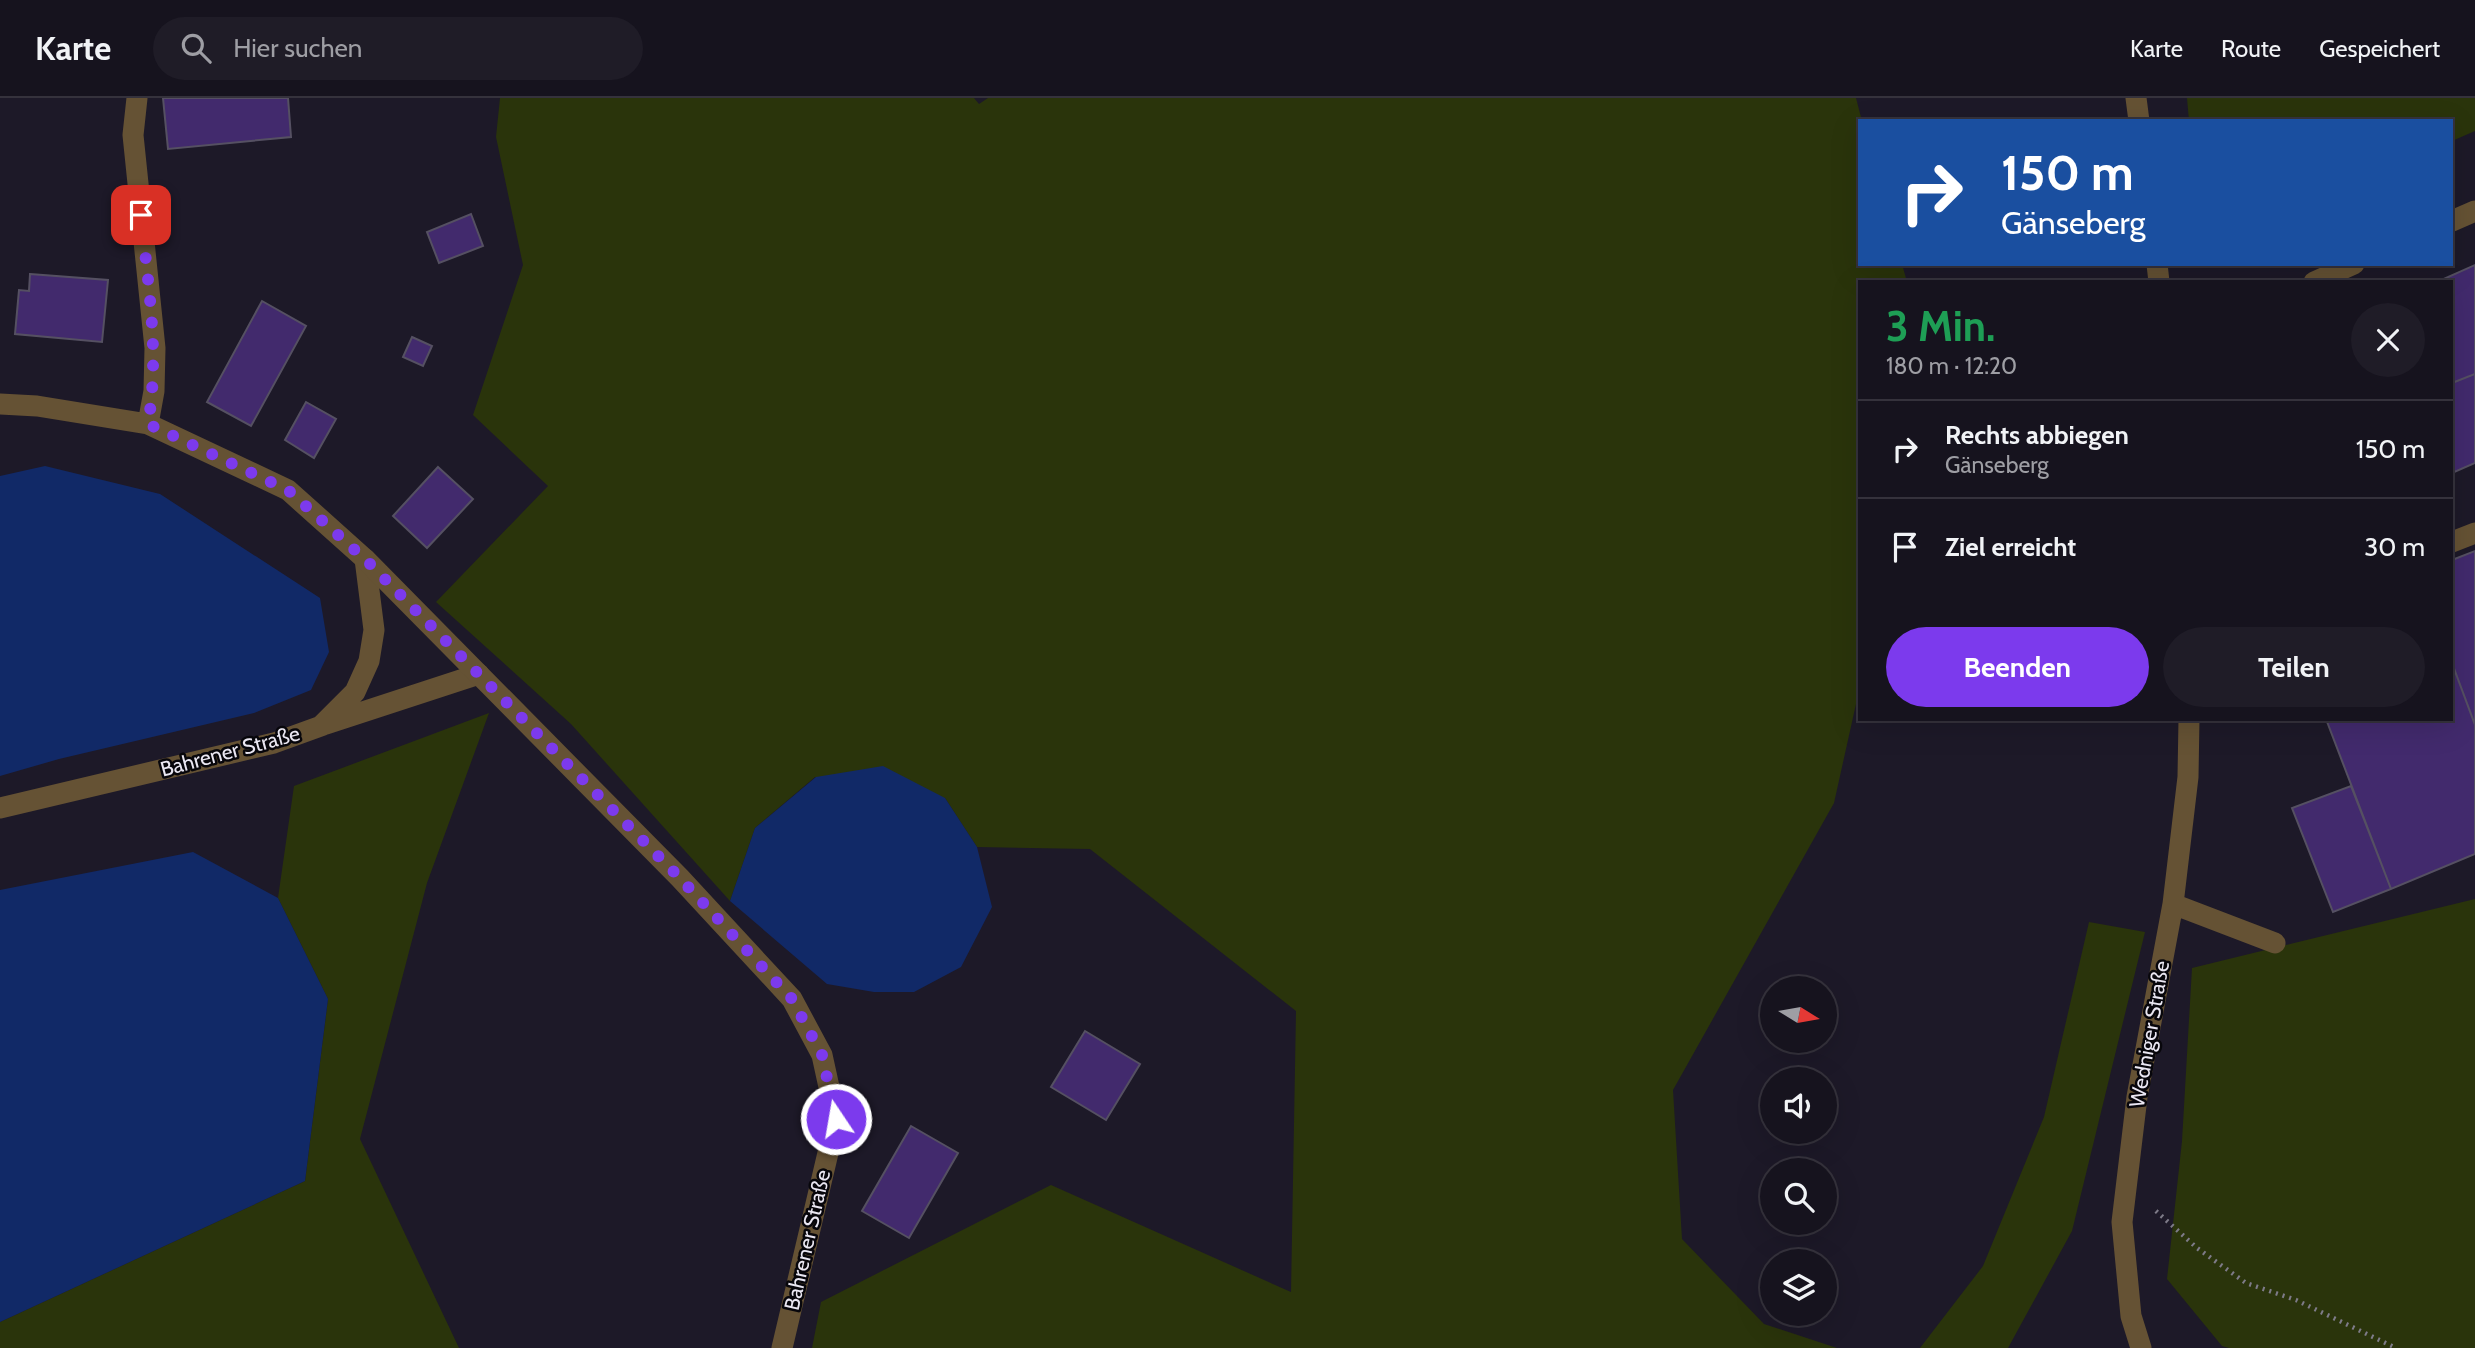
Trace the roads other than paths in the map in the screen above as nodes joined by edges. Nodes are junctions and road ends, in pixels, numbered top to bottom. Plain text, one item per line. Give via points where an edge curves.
1 (137, 98) edge
2 (2136, 98) edge
3 (2139, 119) edge
4 (2475, 211) edge
5 (2453, 221) edge
6 (2350, 266) edge
7 (2318, 280) edge
8 (0, 404) edge
9 (148, 424) junction
10 (2475, 533) edge
11 (2453, 542) edge
12 (365, 559) junction
13 (479, 674) junction
14 (2189, 721) edge
15 (321, 726) junction
16 (0, 808) edge
17 (2173, 904) junction
18 (2275, 943) dead end
19 (782, 1348) edge
20 (2141, 1348) edge

1 - 9 street via 133,135 155,348
2 - 3 street
4 - 5 street
6 - 7 street
8 - 9 street, Bahrener Straße
9 - 12 street, Bahrener Straße via 288,490
10 - 11 street
12 - 13 street, Bahrener Straße
12 - 15 street, Bahrener Straße via 374,629 369,661 355,692
13 - 15 street
13 - 19 street, Bahrener Straße via 792,999 822,1055 836,1119
14 - 17 street, Wedniger Straße via 2188,777
15 - 16 street, Bahrener Straße via 274,743
17 - 18 street
17 - 20 street, Wedniger Straße via 2129,1151 2122,1222 2132,1316

